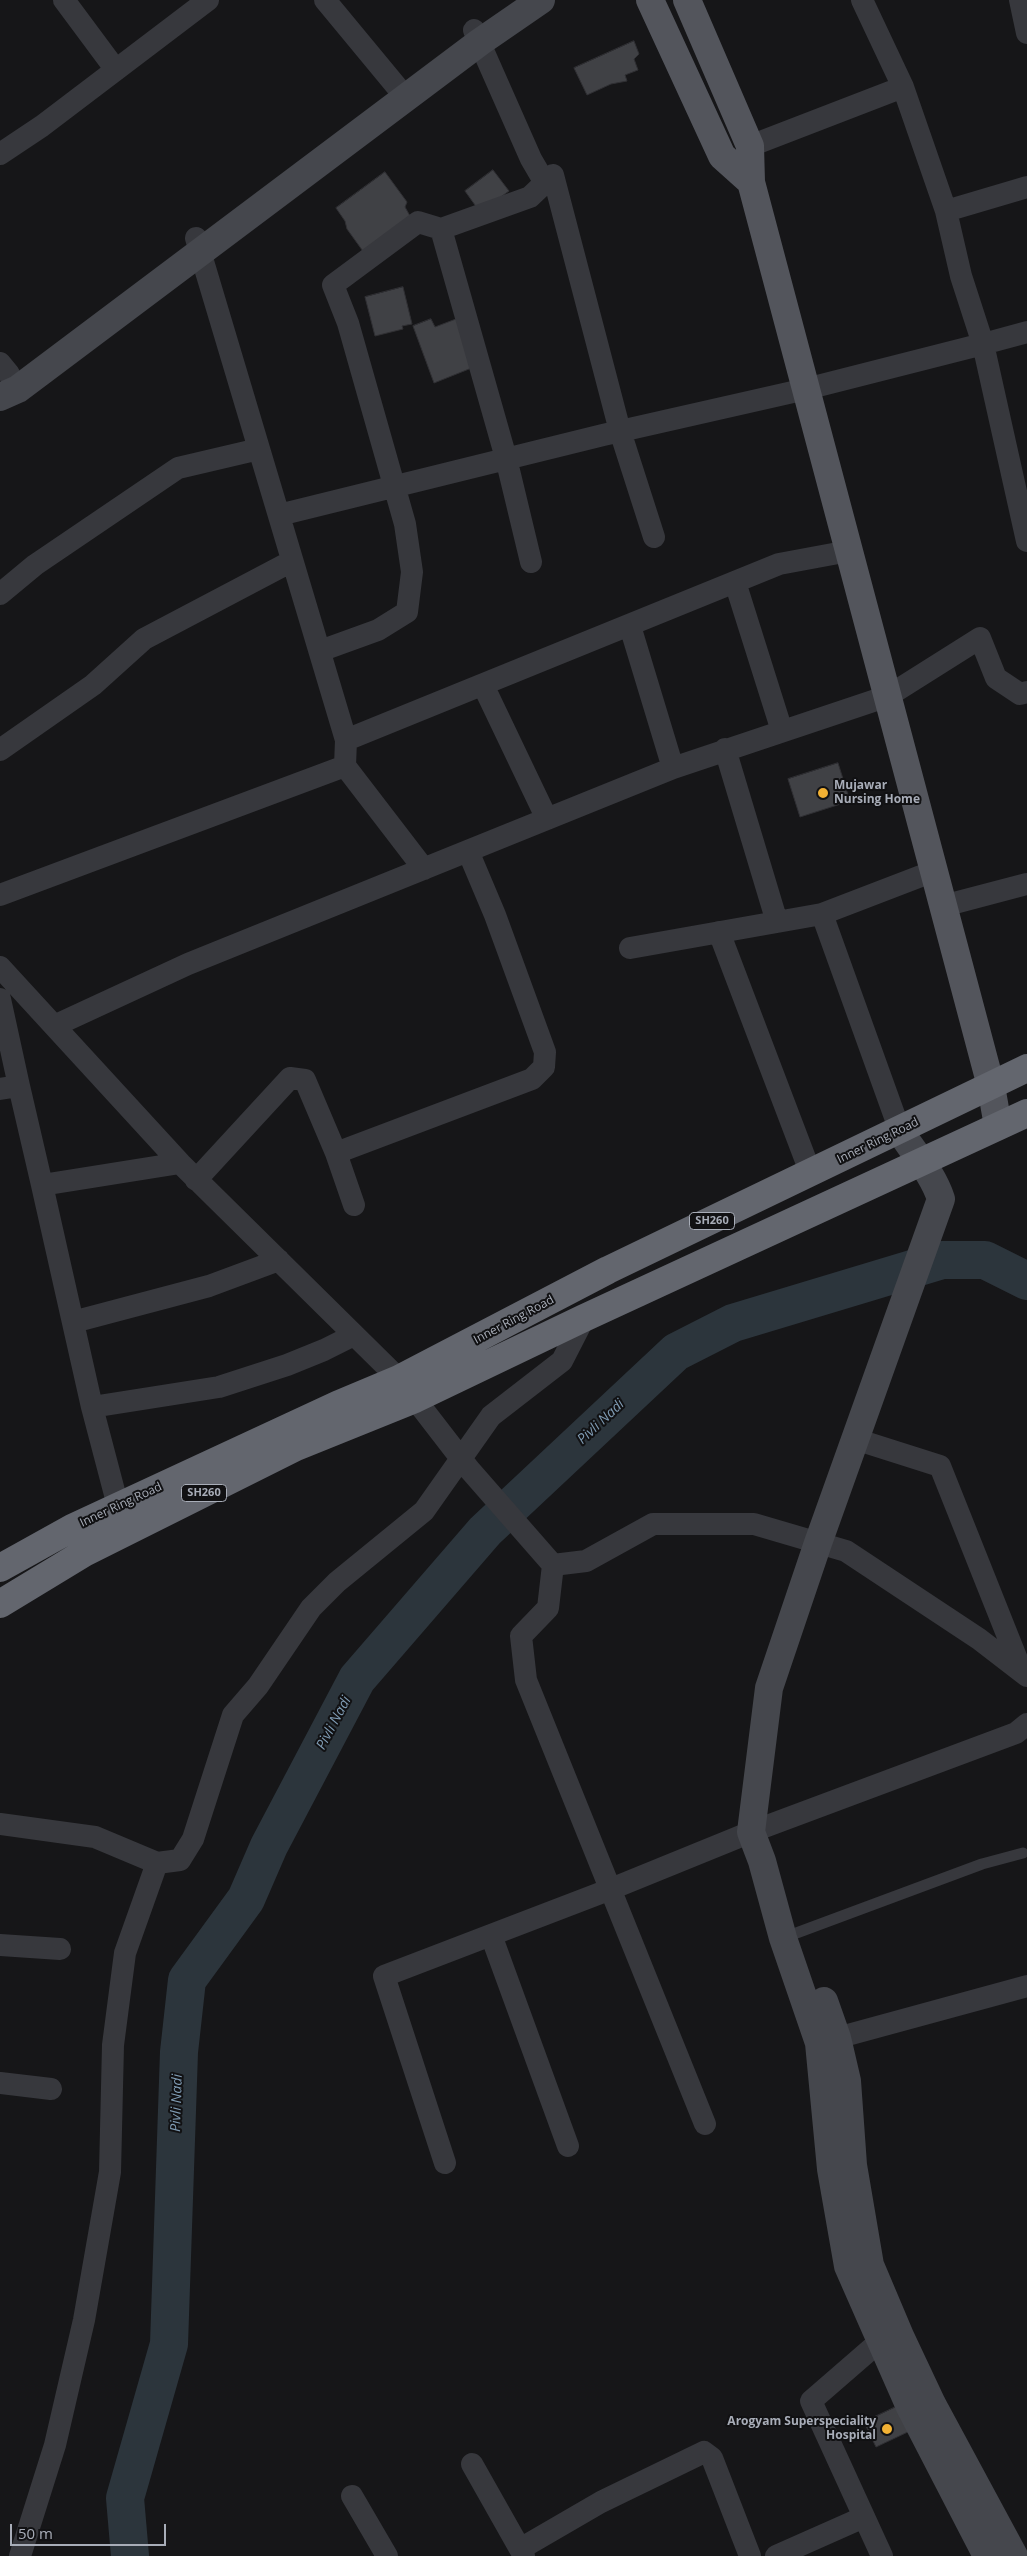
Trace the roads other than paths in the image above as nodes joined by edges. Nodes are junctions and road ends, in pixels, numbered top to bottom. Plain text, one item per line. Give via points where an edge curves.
1 (64, 0) edge
2 (325, 0) edge
3 (515, 0) edge
4 (540, 0) edge
5 (650, 0) edge
6 (687, 0) edge
7 (862, 0) edge
8 (1020, 0) edge
9 (197, 3) edge
10 (1027, 33) edge
11 (477, 36) junction
12 (116, 70) junction
13 (397, 87) junction
14 (903, 87) junction
15 (750, 146) junction
16 (0, 154) edge
17 (750, 182) junction
18 (545, 183) junction
19 (1027, 187) edge
20 (946, 211) junction
21 (441, 229) junction
22 (198, 246) junction
23 (1027, 332) edge
24 (982, 344) junction
25 (2, 379) edge
26 (806, 389) junction
27 (620, 430) junction
28 (259, 449) junction
29 (506, 458) junction
30 (393, 486) junction
31 (1023, 509) edge
32 (278, 515) junction
33 (654, 537) dead end
34 (1027, 541) edge
35 (849, 551) junction
36 (292, 561) junction
37 (531, 562) dead end
38 (736, 582) junction
39 (0, 594) edge
40 (630, 626) junction
41 (320, 651) junction
42 (483, 685) junction
43 (1027, 692) edge
44 (888, 696) junction
45 (782, 731) junction
46 (346, 740) junction
47 (725, 749) junction
48 (0, 750) edge
49 (345, 766) junction
50 (673, 768) junction
51 (546, 819) junction
52 (468, 851) junction
53 (424, 868) junction
54 (934, 871) junction
55 (1027, 884) edge
56 (0, 895) edge
57 (944, 906) junction
58 (822, 914) junction
59 (777, 922) junction
60 (719, 932) junction
61 (630, 948) dead end
62 (0, 967) edge
63 (0, 999) edge
64 (54, 1026) junction
65 (1027, 1068) edge
66 (991, 1086) junction
67 (10, 1088) edge
68 (1027, 1113) edge
69 (998, 1126) junction
70 (900, 1130) junction
71 (336, 1153) junction
72 (919, 1162) junction
73 (180, 1163) junction
74 (811, 1174) junction
75 (196, 1180) junction
76 (42, 1185) junction
77 (354, 1205) dead end
78 (279, 1260) junction
79 (584, 1318) junction
80 (73, 1322) junction
81 (354, 1335) junction
82 (407, 1389) junction
83 (92, 1407) junction
84 (855, 1439) junction
85 (465, 1463) junction
86 (118, 1506) junction
87 (129, 1531) junction
88 (818, 1543) junction
89 (553, 1565) junction
90 (0, 1568) edge
91 (0, 1604) edge
92 (1025, 1675) edge
93 (1027, 1724) edge
94 (0, 1824) edge
95 (751, 1832) junction
96 (1023, 1853) dead end
97 (157, 1863) junction
98 (611, 1889) junction
99 (491, 1935) junction
100 (790, 1935) junction
101 (0, 1945) edge
102 (60, 1949) dead end
103 (1027, 1986) edge
104 (828, 2040) junction
105 (0, 2083) edge
106 (50, 2089) dead end
107 (705, 2124) dead end
108 (568, 2146) dead end
109 (445, 2163) dead end
110 (879, 2342) junction
111 (472, 2464) dead end
112 (352, 2496) dead end
113 (864, 2517) junction
114 (522, 2552) edge
115 (20, 2556) edge
116 (387, 2556) edge
117 (750, 2556) edge
118 (776, 2556) edge
119 (882, 2556) edge
120 (988, 2556) edge
121 (1014, 2556) edge

1 - 12 street
2 - 13 street
3 - 11 street
4 - 11 street
5 - 17 main road via 722,156
6 - 15 main road
7 - 14 street
8 - 10 street
9 - 12 street
11 - 13 street
11 - 18 street via 531,160
11 - 22 street
12 - 16 street
13 - 22 street
14 - 15 street
14 - 20 street
15 - 17 main road
17 - 26 main road
18 - 21 street via 530,197
18 - 27 street via 553,175
19 - 20 street
20 - 24 street via 961,276
21 - 29 street
21 - 30 street via 418,222 333,285 348,323
22 - 25 street
22 - 28 street
23 - 24 street
24 - 26 street
24 - 31 street
26 - 27 street
26 - 35 main road
27 - 29 street
27 - 33 street
28 - 32 street
28 - 39 street via 178,468 35,565
29 - 30 street
29 - 37 street
30 - 32 street
30 - 41 street via 405,524 412,572 407,612 378,630
31 - 34 street
32 - 36 street
35 - 38 street via 779,564
35 - 44 main road
36 - 41 street
36 - 48 street via 144,639 93,685
38 - 40 street
38 - 45 street
40 - 42 street
40 - 50 street
41 - 46 street
42 - 46 street
42 - 51 street
43 - 44 street via 1020,694 996,678 980,638
44 - 45 street
44 - 54 main road
45 - 47 street
46 - 49 street
47 - 50 street
47 - 59 street
49 - 53 street
49 - 56 street
50 - 51 street
51 - 52 street
52 - 53 street
52 - 71 street via 545,1052 544,1067 532,1079
53 - 64 street via 188,964
54 - 57 main road
54 - 58 street
55 - 57 street
57 - 66 main road
58 - 59 street
58 - 70 street
59 - 60 street
60 - 61 street
60 - 74 street
62 - 64 street
63 - 67 street
64 - 73 street
65 - 66 highway, Inner Ring Road / SH260
66 - 69 main road
66 - 70 highway, Inner Ring Road / SH260
67 - 76 street
68 - 69 highway, Inner Ring Road / SH260
69 - 72 highway, Inner Ring Road / SH260
70 - 72 street
70 - 74 highway, Inner Ring Road / SH260
71 - 75 street via 305,1080 290,1078
71 - 77 street
72 - 79 highway, Inner Ring Road / SH260
72 - 84 street via 936,1183 941,1199
73 - 75 street
73 - 76 street
74 - 82 highway, Inner Ring Road / SH260 via 608,1270
75 - 78 street
76 - 80 street
78 - 80 street via 209,1286
78 - 81 street
79 - 82 highway, Inner Ring Road / SH260
79 - 85 street via 562,1361 491,1416
80 - 83 street
81 - 82 street
81 - 83 street via 287,1365 219,1387
82 - 85 street
82 - 86 highway, Inner Ring Road / SH260 via 337,1405
82 - 87 highway, Inner Ring Road / SH260
83 - 86 street
84 - 88 street
84 - 92 street via 940,1466
85 - 89 street
85 - 97 street via 424,1511 337,1582 311,1608 258,1686 233,1715 194,1839 180,1860
86 - 87 street
86 - 90 highway, Inner Ring Road / SH260
87 - 91 highway, Inner Ring Road / SH260 via 84,1553
88 - 89 street via 754,1524 653,1524 586,1561
88 - 92 street via 846,1551 980,1639
88 - 95 street via 770,1688
89 - 98 street via 548,1608 521,1636 526,1680
93 - 95 street via 1016,1733
94 - 97 street via 95,1837
95 - 98 street
95 - 100 street
96 - 100 lane via 982,1864
97 - 115 street via 125,1953 113,2045 110,2172 84,2320 55,2445
98 - 99 street
98 - 107 street
99 - 108 street
99 - 109 street via 384,1976
100 - 104 street
101 - 102 street
103 - 104 street
104 - 110 street via 831,2169 848,2266
104 - 121 street via 847,2081 853,2165 870,2265 932,2404
105 - 106 street
110 - 113 street via 811,2401
110 - 120 street
111 - 114 street
112 - 116 street
113 - 118 street
113 - 119 street
114 - 117 street via 602,2502 704,2452 712,2458

